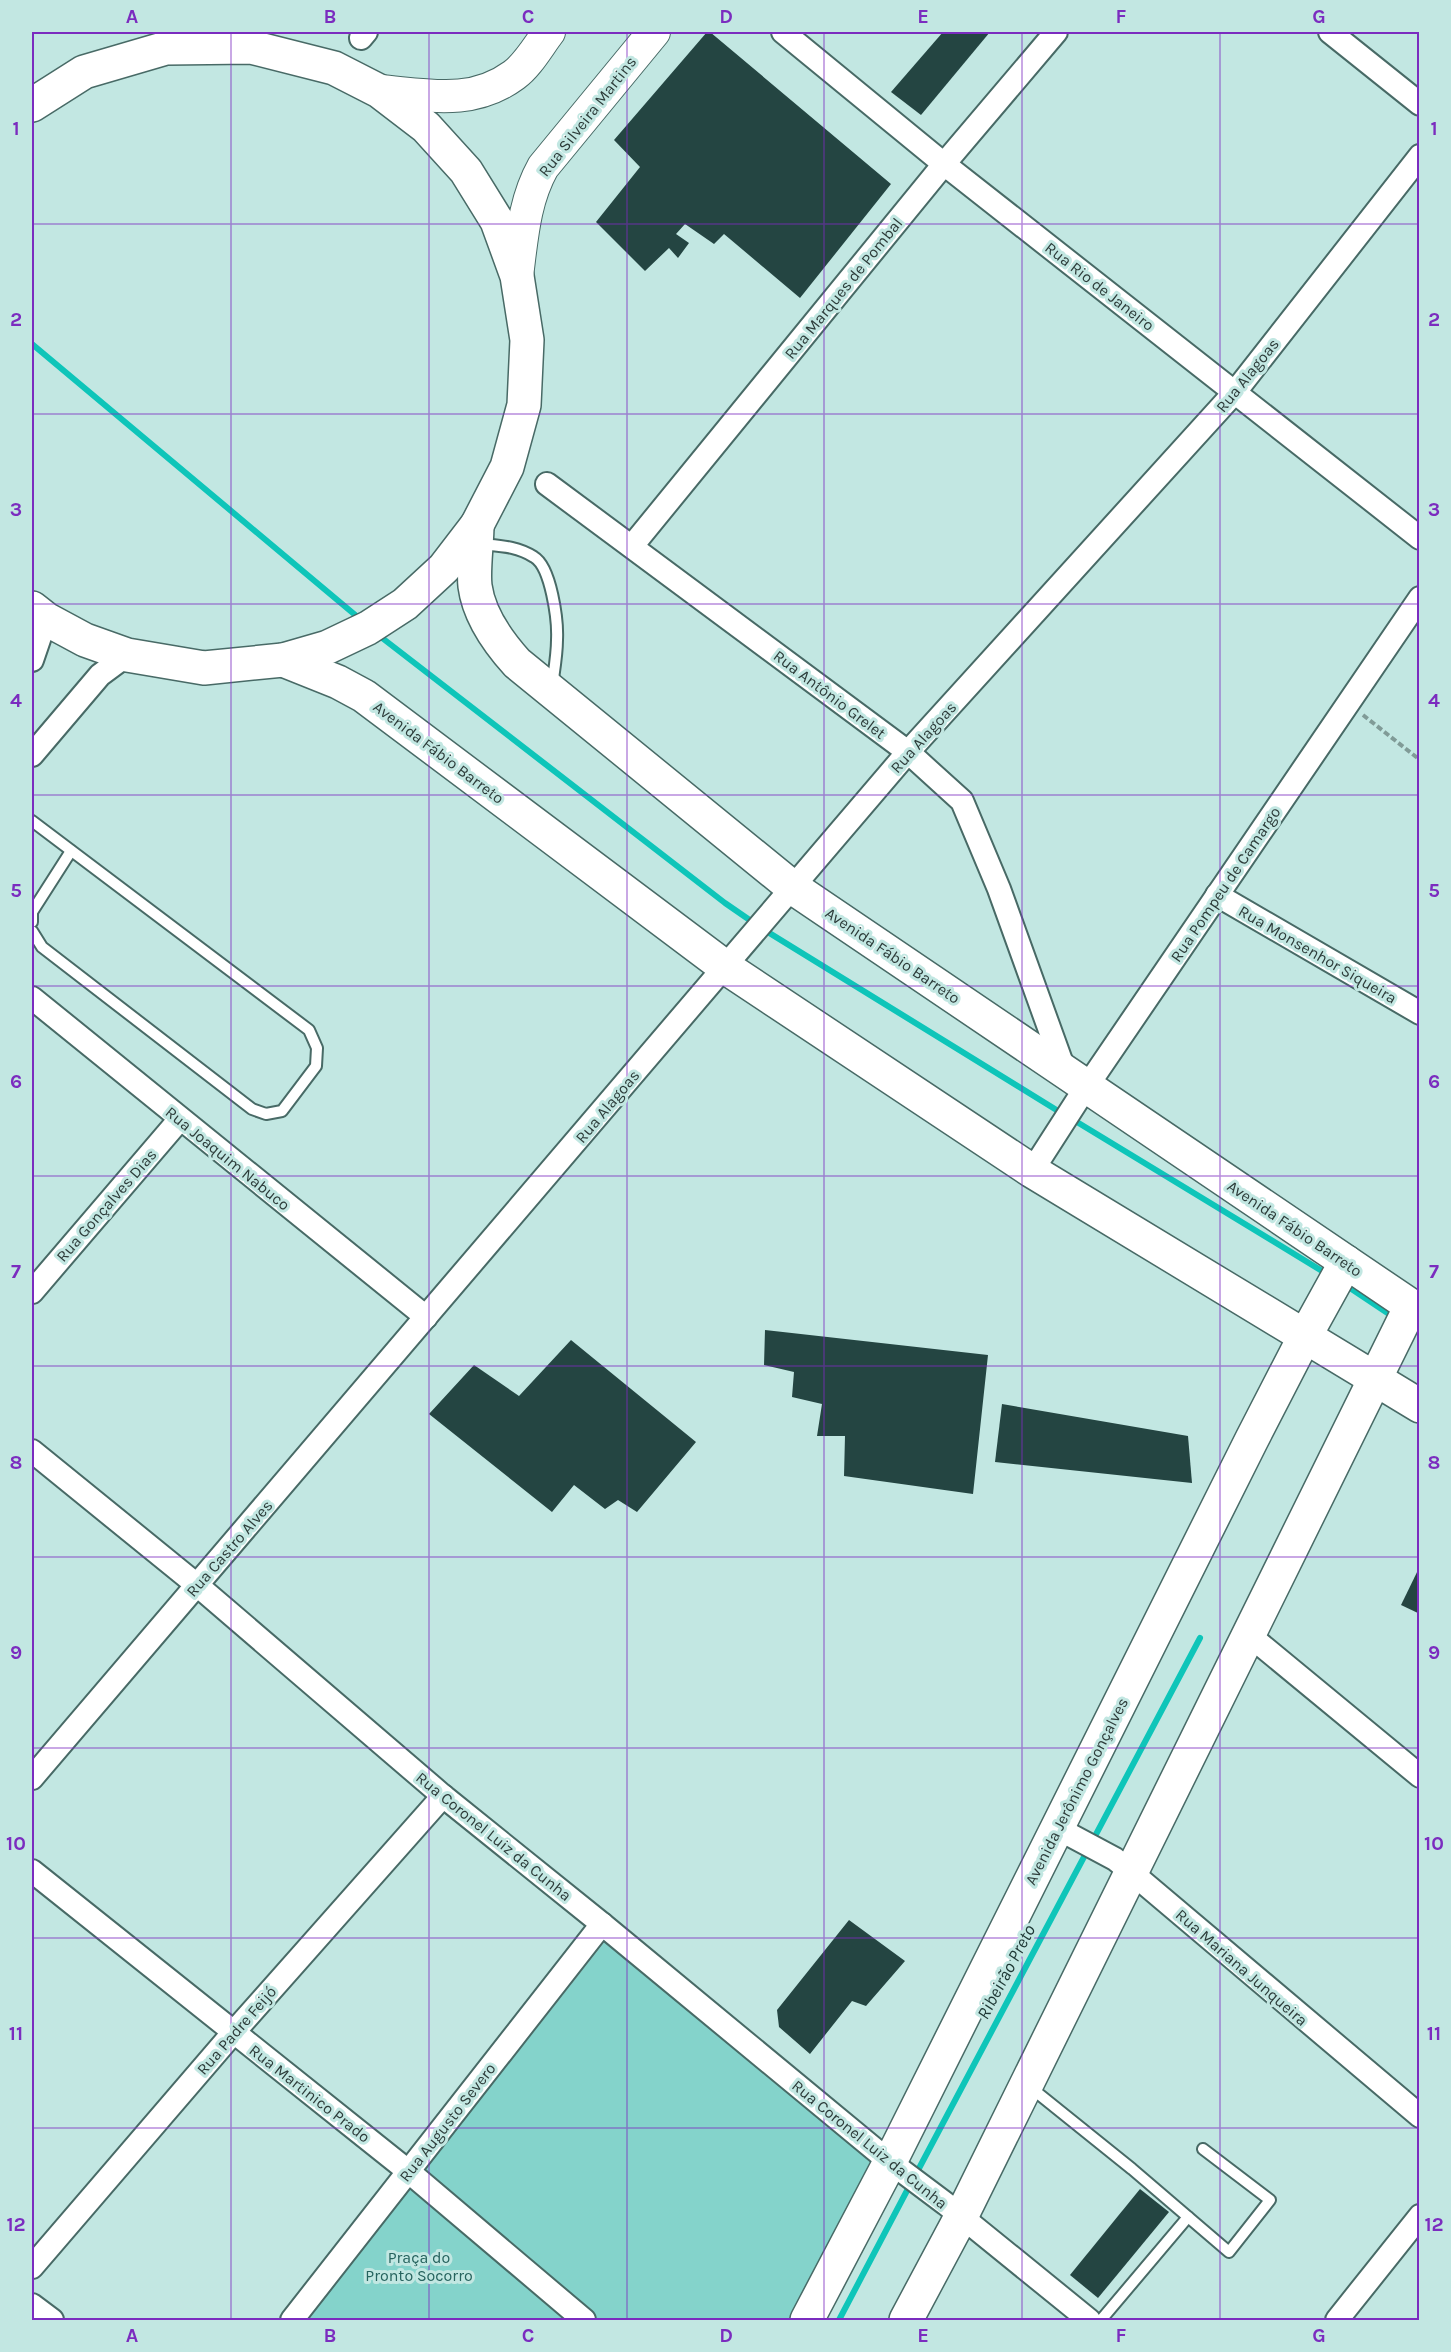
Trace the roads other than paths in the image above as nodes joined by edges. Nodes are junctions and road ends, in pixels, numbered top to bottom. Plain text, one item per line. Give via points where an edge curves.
1 (549, 32) edge
2 (654, 32) edge
3 (783, 32) edge
4 (1056, 32) edge
5 (1330, 32) edge
6 (379, 91) junction
7 (1419, 104) edge
8 (32, 105) edge
9 (1419, 156) edge
10 (944, 164) junction
11 (517, 276) junction
12 (1235, 392) junction
13 (547, 484) dead end
14 (477, 534) junction
15 (1419, 538) edge
16 (632, 546) junction
17 (1419, 598) edge
18 (39, 614) edge
19 (127, 656) junction
20 (32, 660) edge
21 (283, 660) junction
22 (552, 692) junction
23 (908, 752) junction
24 (32, 755) edge
25 (32, 821) edge
26 (71, 851) junction
27 (789, 891) junction
28 (1217, 895) junction
29 (32, 922) edge
30 (32, 931) edge
31 (733, 958) junction
32 (32, 998) edge
33 (1419, 1013) edge
34 (1077, 1087) junction
35 (180, 1119) junction
36 (1035, 1167) junction
37 (1342, 1270) junction
38 (32, 1292) edge
39 (1414, 1307) edge
40 (426, 1317) junction
41 (1309, 1329) junction
42 (1378, 1372) junction
43 (1419, 1406) edge
44 (32, 1451) edge
45 (197, 1585) junction
46 (1249, 1635) junction
47 (1419, 1776) edge
48 (32, 1778) edge
49 (443, 1796) junction
50 (1064, 1832) junction
51 (1123, 1865) junction
52 (32, 1871) edge
53 (602, 1924) junction
54 (233, 2033) junction
55 (1025, 2084) junction
56 (1419, 2116) edge
57 (1203, 2149) dead end
58 (898, 2168) junction
59 (408, 2171) junction
60 (953, 2210) junction
61 (1419, 2216) edge
62 (1188, 2217) junction
63 (32, 2266) edge
64 (32, 2305) edge
65 (52, 2320) edge
66 (292, 2320) edge
67 (584, 2320) edge
68 (807, 2320) edge
69 (906, 2320) edge
70 (1089, 2320) edge
71 (1101, 2320) edge
72 (1337, 2320) edge

1 - 6 main road via 516,74 487,90 462,97
2 - 11 main road, Rua Silveira Martins via 543,167 526,209
3 - 10 street, Rua Rio de Janeiro
4 - 10 street, Rua Marques de Pombal
5 - 7 street
6 - 8 main road via 334,68 251,47 166,48 84,72
6 - 11 main road via 426,127 466,171 496,221
9 - 12 street, Rua Alagoas
10 - 12 street, Rua Rio de Janeiro
10 - 16 street, Rua Marques de Pombal
11 - 14 main road via 527,340 524,405 507,467
12 - 15 street, Rua Rio de Janeiro
12 - 23 street, Rua Alagoas
13 - 16 street, Rua Antônio Grelet
14 - 21 main road via 405,604 328,647
14 - 22 main road, Avenida Fábio Barreto via 475,586 487,622 517,663
14 - 22 lane via 537,558 548,577 557,639
16 - 23 street, Rua Antônio Grelet
17 - 28 street, Rua Pompeu de Camargo
18 - 19 main road via 85,640
18 - 20 street
19 - 21 main road via 204,668
19 - 24 street via 100,675
21 - 31 main road, Avenida Fábio Barreto via 364,696
22 - 27 main road, Avenida Fábio Barreto
23 - 27 street, Rua Alagoas
23 - 34 street, Rua Antônio Grelet via 962,801
25 - 26 lane
26 - 29 lane via 32,912
26 - 30 lane via 309,1030 318,1048 316,1066 282,1111 266,1114 252,1108 42,947
27 - 31 street, Rua Alagoas
27 - 34 main road, Avenida Fábio Barreto
28 - 33 street, Rua Monsenhor Siqueira
28 - 34 street, Rua Pompeu de Camargo
31 - 36 main road, Avenida Fábio Barreto
31 - 40 street, Rua Alagoas
32 - 35 street, Rua Joaquim Nabuco
34 - 36 street, Rua Pompeu de Camargo
34 - 37 main road, Avenida Fábio Barreto
35 - 38 street, Rua Gonçalves Dias
35 - 40 street, Rua Joaquim Nabuco
36 - 41 main road, Avenida Fábio Barreto
37 - 39 main road, Avenida Fábio Barreto
37 - 41 main road, Avenida Jerônimo Gonçalves
39 - 42 main road
40 - 45 street, Rua Castro Alves
41 - 42 main road, Avenida Fábio Barreto
41 - 50 main road, Avenida Jerônimo Gonçalves
42 - 43 main road, Avenida Fábio Barreto
42 - 46 main road
44 - 45 street, Rua Coronel Luiz da Cunha
45 - 48 street, Rua Castro Alves
45 - 49 street, Rua Coronel Luiz da Cunha
46 - 47 street
46 - 51 main road
49 - 53 street, Rua Coronel Luiz da Cunha
49 - 54 street, Rua Padre Feijó
50 - 51 street, Rua Mariana Junqueira
50 - 58 main road, Avenida Jerônimo Gonçalves
51 - 55 main road
51 - 56 street, Rua Mariana Junqueira
52 - 54 street, Rua Martinico Prado
53 - 58 street, Rua Coronel Luiz da Cunha
53 - 59 street, Rua Augusto Severo
54 - 59 street, Rua Martinico Prado
54 - 63 street, Rua Padre Feijó
55 - 60 main road
55 - 62 lane
57 - 62 lane via 1270,2200 1229,2252
58 - 60 street, Rua Coronel Luiz da Cunha
58 - 68 main road, Avenida Jerônimo Gonçalves
59 - 66 street, Rua Augusto Severo
59 - 67 street, Rua Martinico Prado
60 - 69 main road
60 - 70 street, Rua Coronel Luiz da Cunha
61 - 72 street
62 - 71 lane
64 - 65 street

